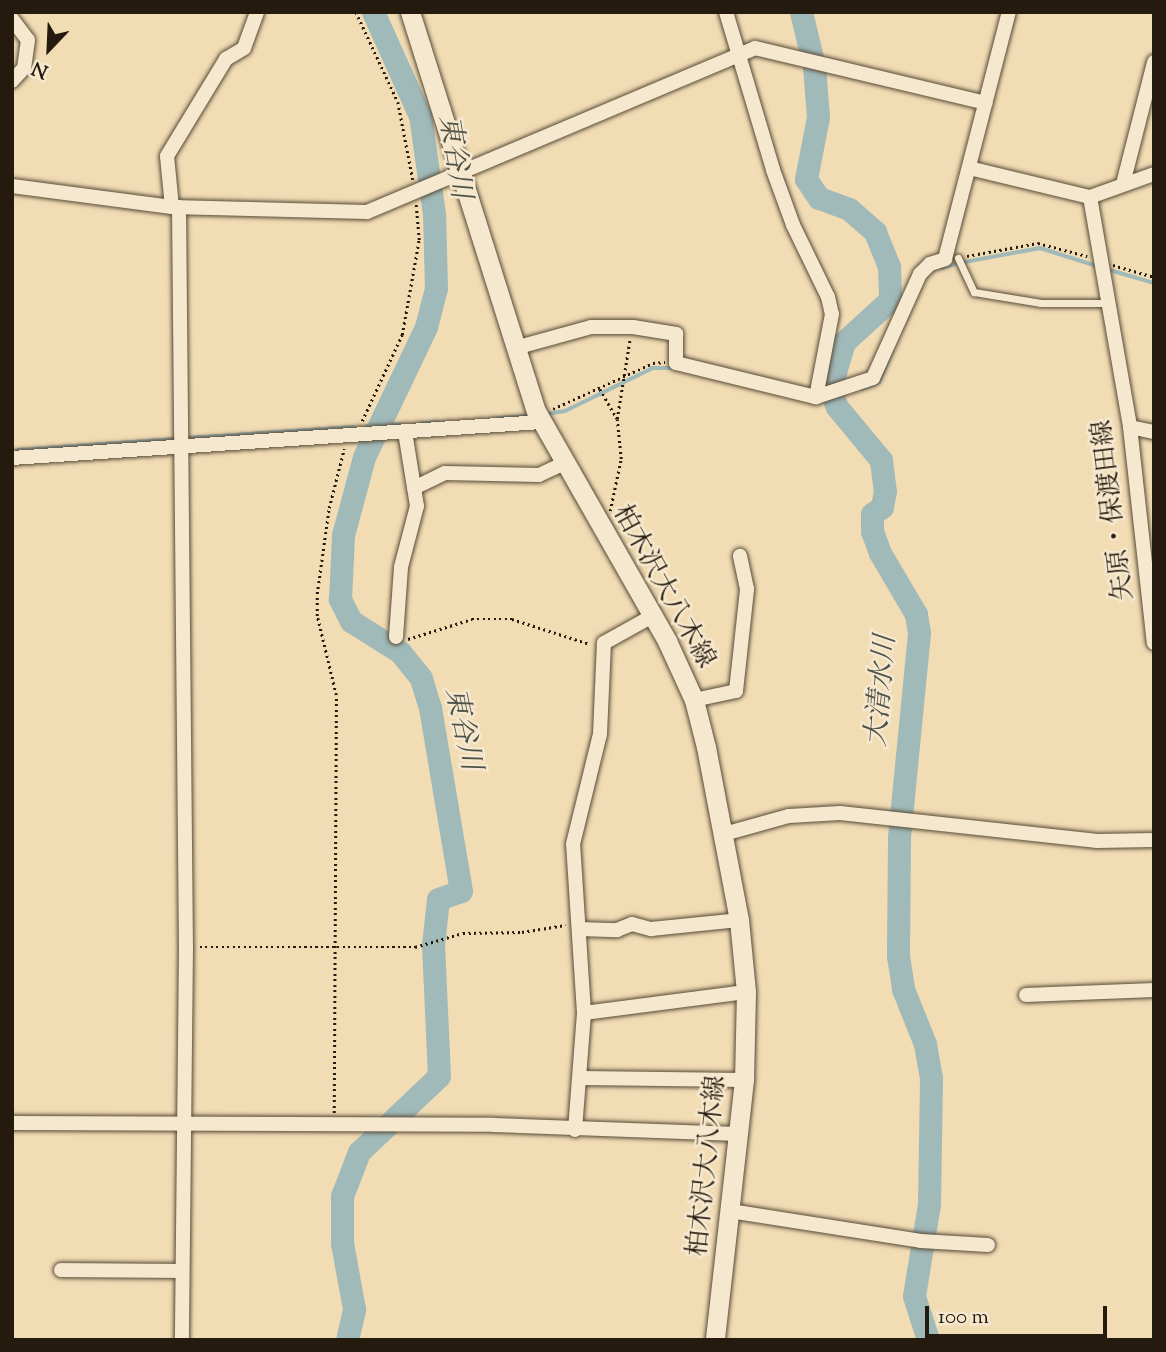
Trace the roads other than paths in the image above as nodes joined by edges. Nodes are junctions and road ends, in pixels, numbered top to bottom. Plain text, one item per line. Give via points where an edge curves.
1 (257, 12) edge
2 (410, 12) edge
3 (726, 12) edge
4 (1009, 12) edge
5 (12, 19) edge
6 (739, 52) junction
7 (1154, 62) edge
8 (12, 81) edge
9 (986, 103) junction
10 (969, 168) junction
11 (462, 172) junction
12 (1154, 174) edge
13 (1123, 184) junction
14 (12, 187) edge
15 (1090, 197) junction
16 (175, 207) junction
17 (958, 258) road end
18 (1109, 303) junction
19 (514, 348) junction
20 (819, 397) junction
21 (543, 416) junction
22 (1130, 427) junction
23 (401, 432) junction
24 (1154, 432) edge
25 (182, 446) junction
26 (12, 458) edge
27 (563, 464) junction
28 (414, 488) junction
29 (740, 556) dead end
30 (1150, 565) edge
31 (654, 615) junction
32 (396, 637) road end
33 (1154, 643) edge
34 (694, 700) junction
35 (724, 834) junction
36 (1154, 840) edge
37 (739, 920) junction
38 (579, 926) junction
39 (1154, 990) edge
40 (746, 992) junction
41 (1026, 995) dead end
42 (584, 1013) junction
43 (581, 1078) junction
44 (744, 1080) junction
45 (181, 1121) junction
46 (12, 1123) edge
47 (575, 1130) junction
48 (738, 1134) junction
49 (730, 1211) junction
50 (988, 1245) dead end
51 (61, 1270) dead end
52 (181, 1271) junction
53 (182, 1340) edge
54 (715, 1340) edge

1 - 16 street via 244,48 226,59 167,156
2 - 11 main road, 柏木沢大八木線
3 - 6 street
4 - 9 street
5 - 8 street via 28,40 24,68
6 - 9 street via 755,48
6 - 11 street
6 - 20 street via 773,170 832,314
7 - 13 street
9 - 10 street
10 - 15 street
10 - 20 street via 945,259 920,274 877,375
11 - 16 street via 367,212
11 - 19 main road, 柏木沢大八木線
12 - 13 street
13 - 15 street
14 - 16 street
15 - 18 street, 矢原・保渡田線
16 - 25 street
17 - 18 lane via 974,292 1041,303
18 - 22 street, 矢原・保渡田線
19 - 20 street via 591,327 633,327 676,334 676,363
19 - 21 main road, 柏木沢大八木線
21 - 23 street
21 - 27 main road, 柏木沢大八木線
22 - 24 street
22 - 30 street, 矢原・保渡田線
23 - 25 street
23 - 28 street
25 - 26 street
25 - 45 street via 186,947
27 - 28 street via 539,475 445,473
27 - 31 main road, 柏木沢大八木線
28 - 32 street via 417,506 401,568
29 - 34 street via 747,589 736,691
30 - 33 street, 矢原・保渡田線
31 - 34 main road, 柏木沢大八木線
31 - 38 street via 604,643 600,734 573,844
34 - 35 main road, 柏木沢大八木線
35 - 36 street via 810,813 1097,841
35 - 37 main road, 柏木沢大八木線
37 - 38 street via 651,929
37 - 40 main road, 柏木沢大八木線
38 - 42 street
39 - 41 street
40 - 42 street
40 - 44 main road, 柏木沢大八木線
42 - 43 street
43 - 44 street
43 - 47 street
44 - 48 main road, 柏木沢大八木線
45 - 46 street
45 - 47 street
45 - 52 street
47 - 48 street
48 - 49 main road, 柏木沢大八木線
49 - 50 street via 927,1242
49 - 54 main road, 柏木沢大八木線
51 - 52 street
52 - 53 street

